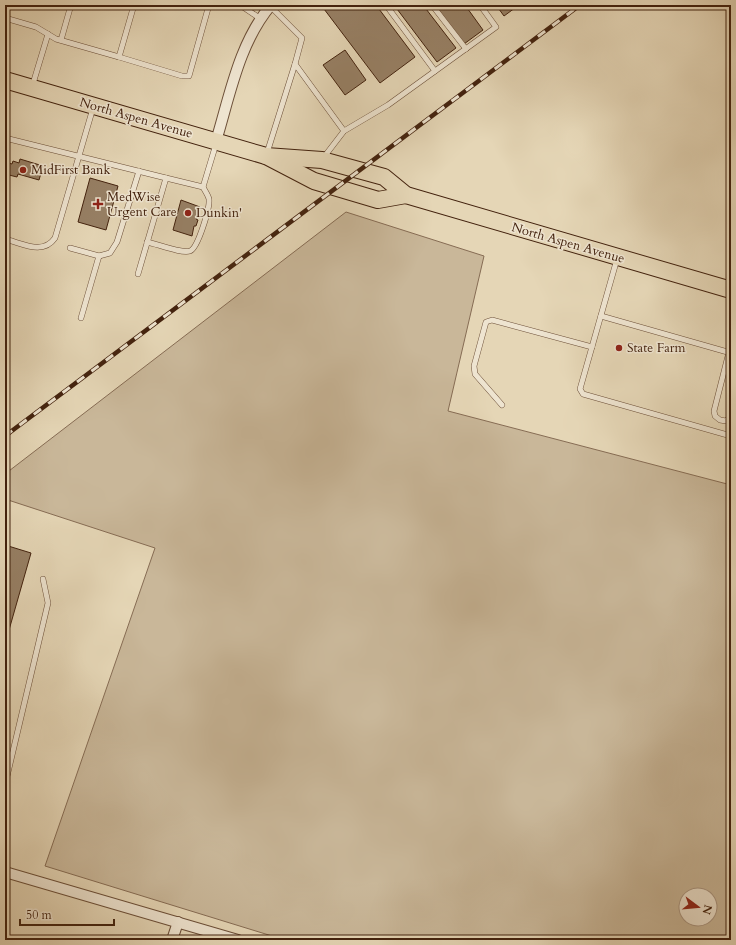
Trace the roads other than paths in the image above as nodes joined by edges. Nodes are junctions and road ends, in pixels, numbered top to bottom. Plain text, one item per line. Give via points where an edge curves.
1 (71, 5) edge
2 (134, 5) edge
3 (209, 5) edge
4 (240, 5) edge
5 (386, 5) edge
6 (432, 5) edge
7 (480, 5) edge
8 (271, 6) edge
9 (5, 18) edge
10 (261, 19) junction
11 (48, 34) junction
12 (61, 40) junction
13 (466, 50) junction
14 (119, 57) junction
15 (295, 64) junction
16 (435, 72) junction
17 (5, 80) edge
18 (32, 88) junction
19 (93, 106) junction
20 (344, 131) junction
21 (5, 138) edge
22 (216, 141) junction
23 (78, 156) junction
24 (266, 156) junction
25 (322, 160) junction
26 (139, 171) junction
27 (166, 178) junction
28 (203, 187) junction
29 (406, 195) junction
30 (6, 240) edge
31 (148, 242) junction
32 (70, 248) dead end
33 (99, 256) junction
34 (618, 258) junction
35 (138, 274) dead end
36 (731, 290) edge
37 (601, 316) junction
38 (81, 318) dead end
39 (592, 347) junction
40 (730, 352) edge
41 (502, 405) dead end
42 (731, 416) edge
43 (731, 436) edge
44 (43, 579) dead end
45 (5, 785) edge
46 (5, 872) edge
47 (178, 922) junction
48 (172, 940) edge
49 (238, 940) edge

1 - 12 lane
2 - 14 lane
3 - 14 lane via 190,76 182,76
4 - 10 lane
5 - 16 lane
6 - 13 lane
7 - 13 lane via 496,27
8 - 10 street
8 - 15 lane via 302,38
9 - 11 lane via 36,27
10 - 22 street via 236,70
11 - 12 lane
11 - 18 lane
12 - 14 lane
13 - 16 lane
15 - 20 lane
15 - 24 lane
16 - 20 lane via 388,105
17 - 18 main road, North Aspen Avenue
18 - 19 main road, North Aspen Avenue
19 - 22 main road, North Aspen Avenue
19 - 23 lane
20 - 25 lane
21 - 23 lane
22 - 24 main road, North Aspen Avenue
22 - 28 lane
23 - 26 lane
23 - 30 lane via 55,238 51,244 38,248
24 - 25 main road, North Aspen Avenue
24 - 29 main road, North Aspen Avenue via 314,181 378,200
25 - 29 main road, North Aspen Avenue via 384,177
26 - 27 lane
26 - 33 lane via 117,242 110,253
27 - 28 lane
27 - 31 lane
28 - 31 lane via 209,198 208,207 198,242 192,250 183,251
29 - 34 main road, North Aspen Avenue
31 - 35 lane
32 - 33 lane
33 - 38 lane
34 - 36 main road, North Aspen Avenue
34 - 37 lane
37 - 39 lane
37 - 40 lane
39 - 41 lane via 492,320 486,322 474,366 475,374
39 - 43 lane via 580,389 583,394
40 - 42 lane via 714,411 720,420 726,421
44 - 45 lane via 48,603
46 - 47 street
47 - 48 street
47 - 49 street

